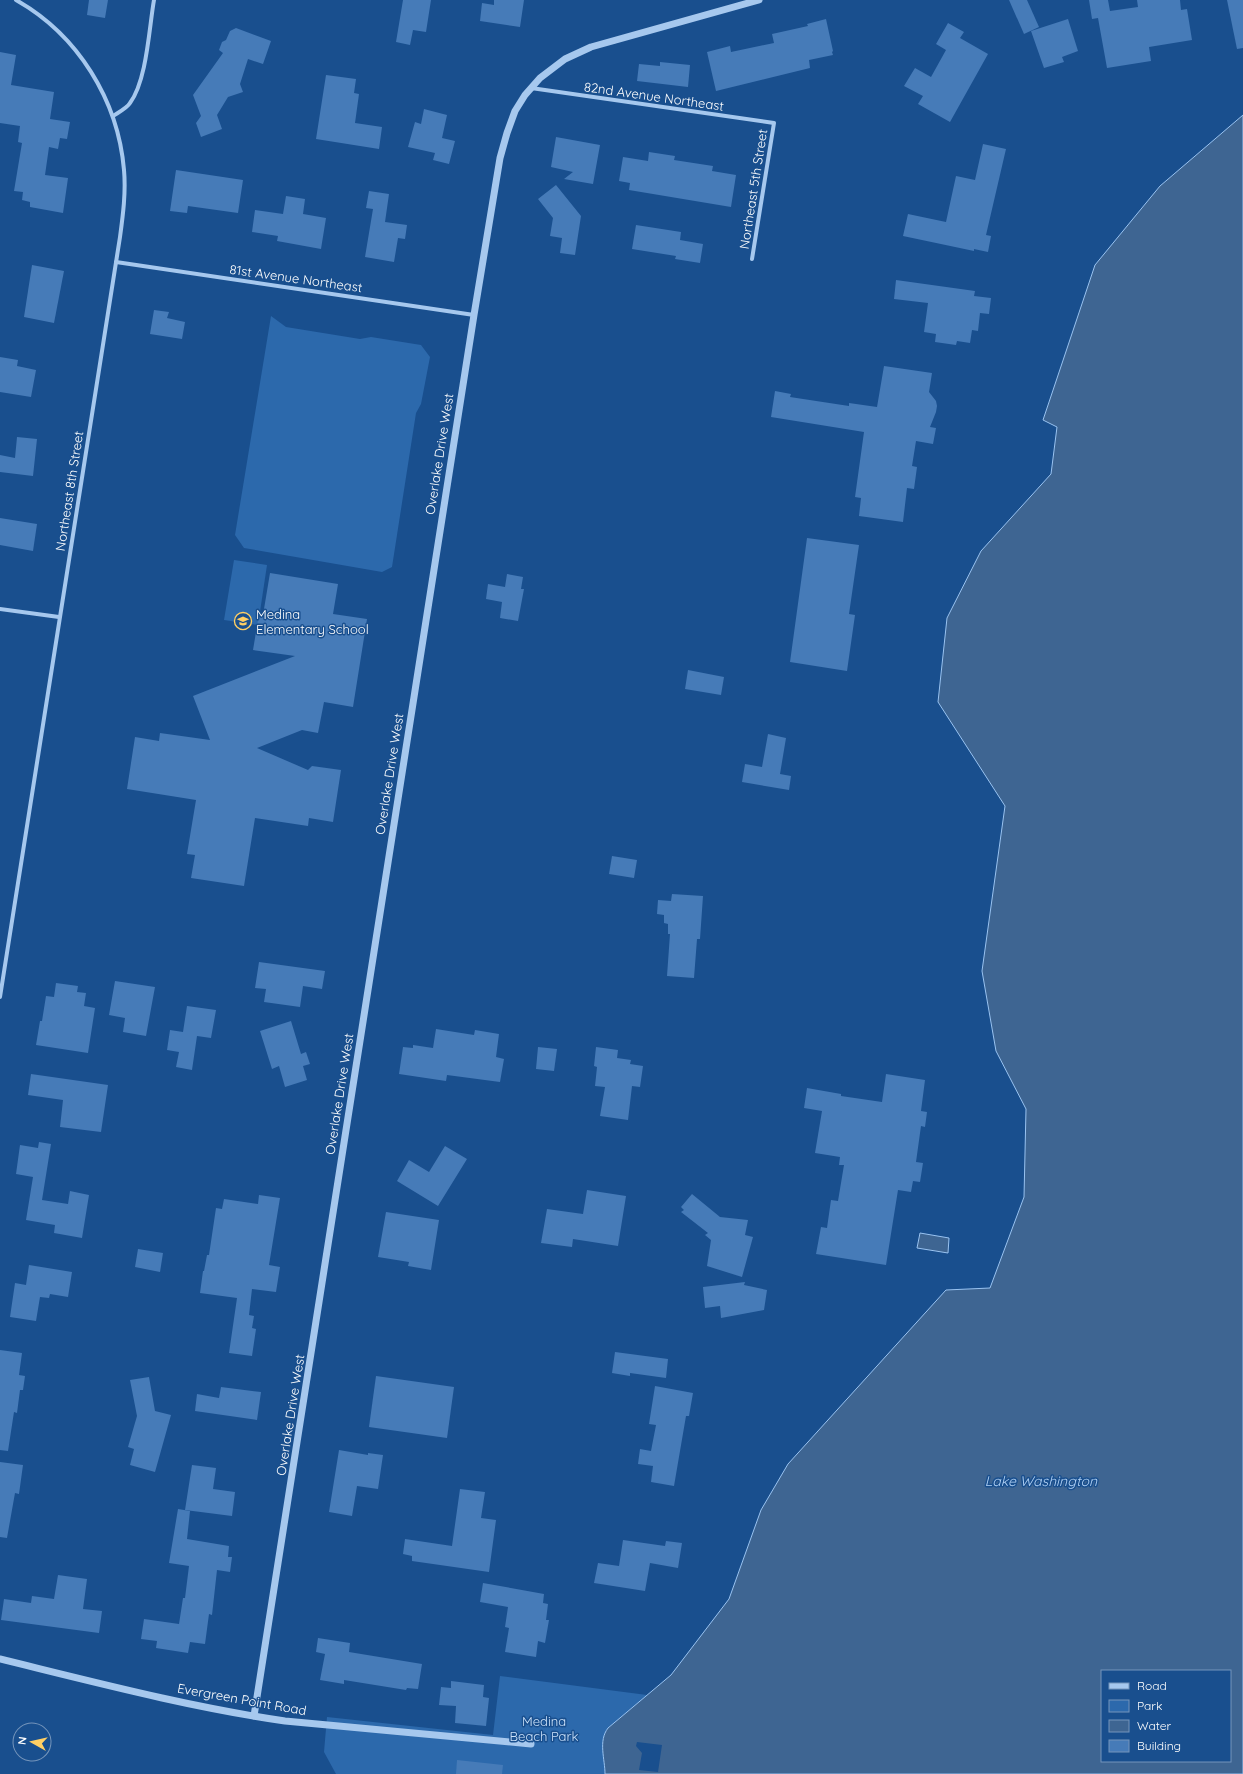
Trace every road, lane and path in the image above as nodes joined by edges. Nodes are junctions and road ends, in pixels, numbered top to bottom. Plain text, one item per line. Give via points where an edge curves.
1 (16, 0) edge
2 (154, 0) edge
3 (759, 0) edge
4 (530, 88) junction
5 (113, 116) junction
6 (774, 123) joint
7 (752, 259) dead end
8 (116, 262) junction
9 (474, 314) junction
10 (0, 609) edge
11 (59, 618) junction
12 (0, 997) edge
13 (0, 1659) edge
14 (254, 1716) junction
15 (531, 1744) dead end

1 - 5 street via 54,28 81,56 99,82
2 - 5 street via 142,75 136,94 129,105
3 - 4 street, Overlake Drive West via 591,47 565,60
4 - 6 street, 82nd Avenue Northeast
4 - 9 street, Overlake Drive West via 515,111 500,158
5 - 8 street, Northeast 8th Street via 121,143 124,172 124,208
6 - 7 street, Northeast 5th Street
8 - 9 street, 81st Avenue Northeast
8 - 11 street, Northeast 8th Street
9 - 14 street, Overlake Drive West
10 - 11 street
11 - 12 street, Northeast 8th Street
13 - 14 street, Evergreen Point Road
14 - 15 street, Evergreen Point Road

